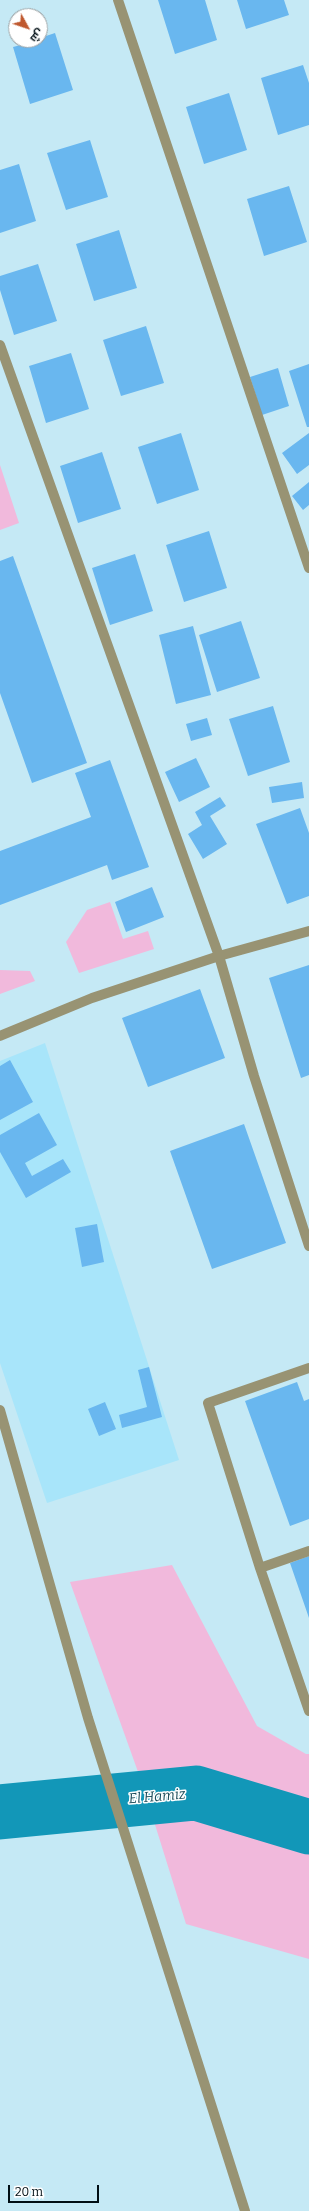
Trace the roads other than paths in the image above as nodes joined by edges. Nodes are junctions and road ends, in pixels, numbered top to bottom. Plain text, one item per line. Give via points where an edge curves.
1 (118, 0) edge
2 (0, 345) edge
3 (309, 568) edge
4 (309, 931) edge
5 (219, 956) junction
6 (0, 1036) edge
7 (309, 1246) edge
8 (309, 1368) edge
9 (0, 1410) edge
10 (309, 1551) edge
11 (260, 1568) junction
12 (309, 1711) edge
13 (244, 2211) edge

1 - 3 street
2 - 5 street
4 - 5 street
5 - 6 street via 92,998
5 - 7 street via 254,1076
8 - 11 street via 208,1403
9 - 13 street via 88,1718
10 - 11 street
11 - 12 street

